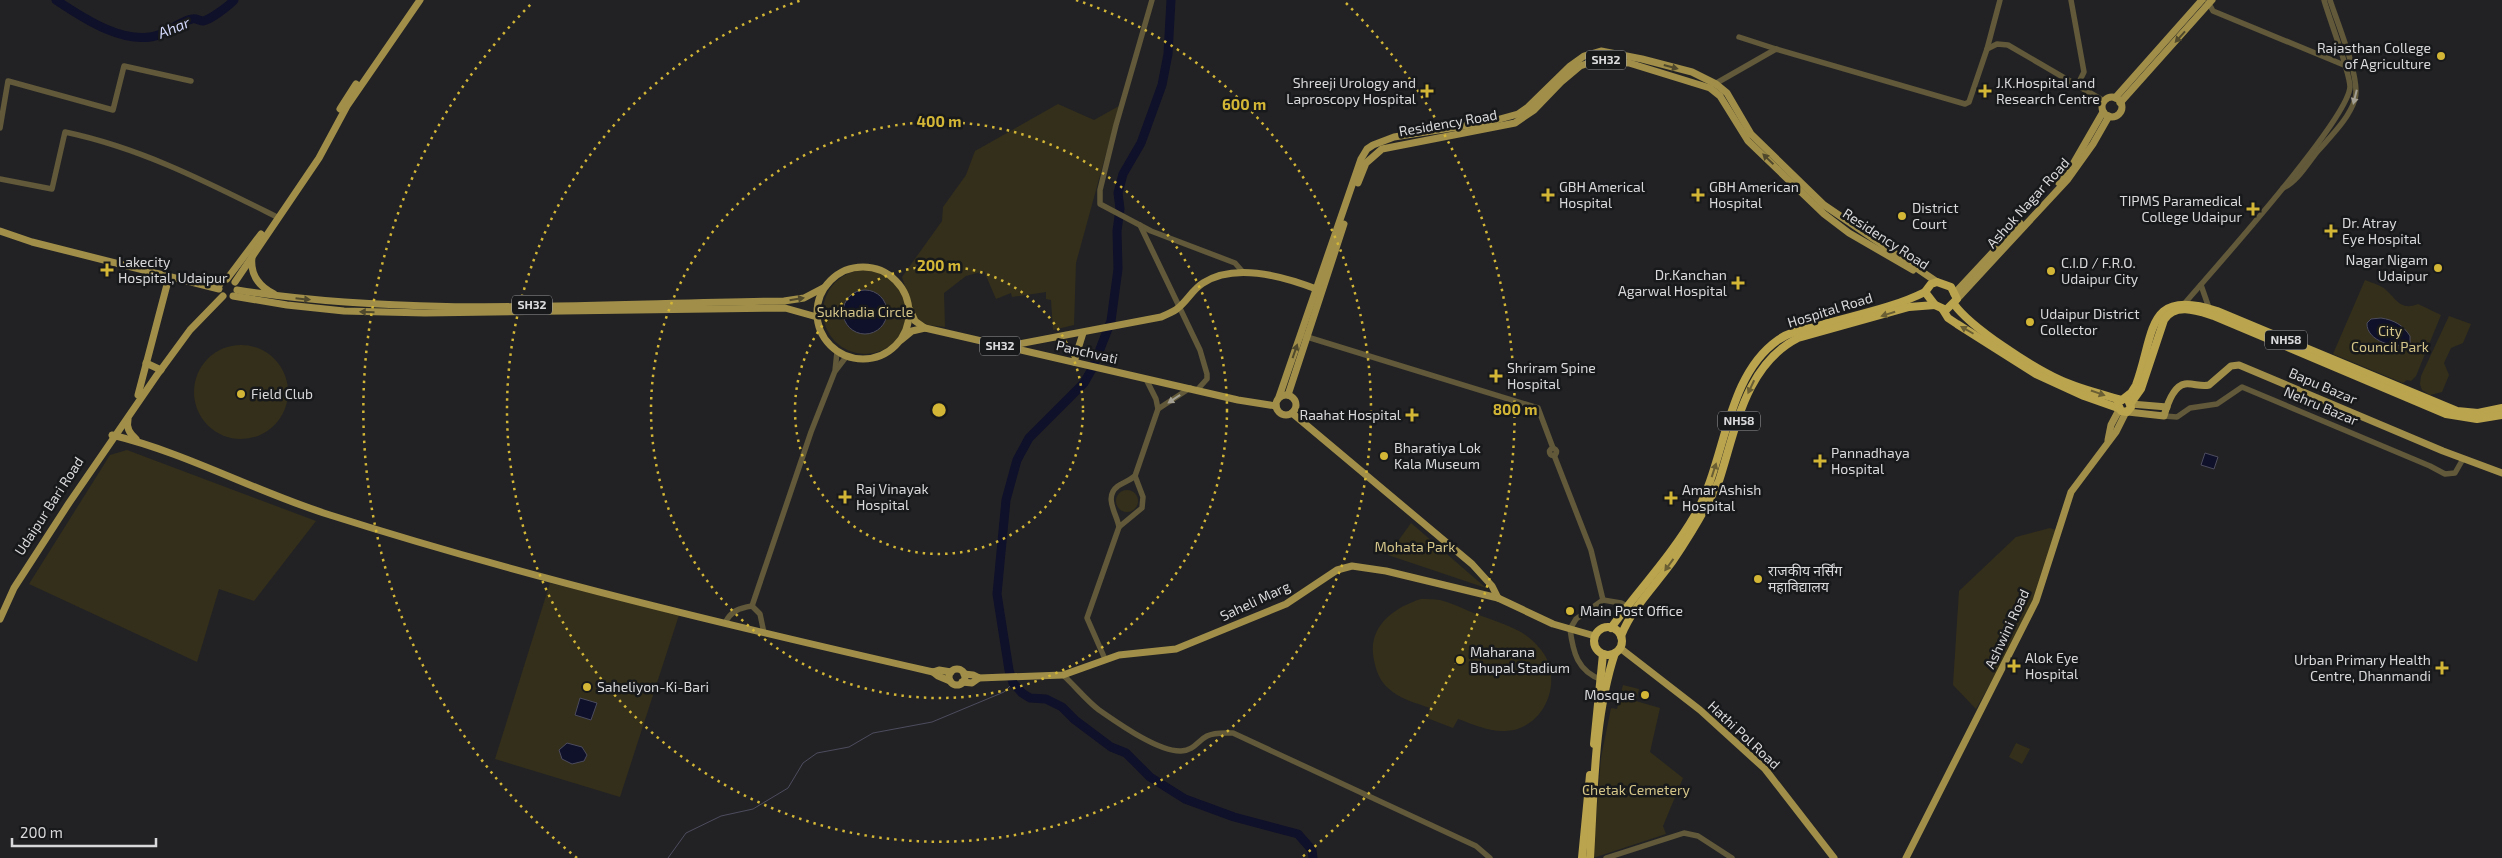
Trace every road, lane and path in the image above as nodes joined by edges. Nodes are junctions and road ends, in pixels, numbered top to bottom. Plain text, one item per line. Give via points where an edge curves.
1 (414, 0) edge
2 (420, 0) edge
3 (1152, 0) edge
4 (2000, 0) edge
5 (2071, 0) edge
6 (2324, 0) edge
7 (2330, 0) edge
8 (2208, 1) edge
9 (1739, 37) dead end
10 (1776, 49) junction
11 (1987, 49) junction
12 (2350, 61) junction
13 (2343, 63) junction
14 (191, 81) dead end
15 (1713, 86) junction
16 (2077, 86) junction
17 (2118, 100) junction
18 (2104, 101) junction
19 (2106, 114) junction
20 (0, 128) edge
21 (0, 179) edge
22 (1804, 185) junction
23 (2281, 188) junction
24 (1796, 189) junction
25 (275, 216) junction
26 (1140, 225) junction
27 (0, 231) edge
28 (250, 253) junction
29 (1242, 271) junction
30 (169, 277) junction
31 (227, 279) junction
32 (235, 282) junction
33 (1934, 283) junction
34 (2201, 284) junction
35 (825, 287) junction
36 (221, 290) junction
37 (1319, 290) junction
38 (1925, 292) junction
39 (235, 293) junction
40 (284, 297) junction
41 (1955, 299) junction
42 (2185, 303) junction
43 (1935, 305) junction
44 (909, 307) junction
45 (1179, 308) junction
46 (2209, 308) junction
47 (1944, 310) junction
48 (817, 317) junction
49 (925, 328) junction
50 (1085, 333) junction
51 (1304, 336) junction
52 (901, 340) junction
53 (1004, 347) junction
54 (837, 352) junction
55 (846, 357) junction
56 (1075, 362) junction
57 (146, 364) junction
58 (159, 369) junction
59 (835, 371) junction
60 (1146, 379) junction
61 (1194, 389) junction
62 (138, 395) junction
63 (1288, 395) junction
64 (1280, 397) junction
65 (1276, 406) junction
66 (2125, 406) junction
67 (2167, 407) junction
68 (2502, 408) edge
69 (1158, 409) junction
70 (1292, 413) junction
71 (129, 414) junction
72 (2502, 415) edge
73 (2164, 416) junction
74 (116, 432) junction
75 (136, 440) junction
76 (103, 455) junction
77 (2463, 459) junction
78 (2502, 473) edge
79 (1135, 476) junction
80 (1119, 527) junction
81 (1498, 598) junction
82 (1603, 600) junction
83 (752, 606) junction
84 (1627, 606) junction
85 (0, 610) edge
86 (0, 619) edge
87 (725, 623) junction
88 (1611, 628) junction
89 (1570, 629) junction
90 (764, 634) junction
91 (1596, 636) junction
92 (1621, 636) junction
93 (1618, 651) junction
94 (1603, 654) junction
95 (1105, 659) junction
96 (933, 672) junction
97 (951, 672) junction
98 (964, 674) junction
99 (1063, 676) junction
100 (979, 678) junction
101 (1602, 680) junction
102 (950, 681) junction
103 (962, 682) junction
104 (1489, 857) edge
105 (1582, 858) edge
106 (1590, 858) edge
107 (1606, 858) edge
108 (1732, 858) edge
109 (1834, 858) edge
110 (1906, 858) edge

1 - 25 main road via 345,100 314,159
2 - 28 main road via 347,106 310,173
3 - 26 street via 1116,124 1099,202
4 - 11 street
5 - 16 street via 2084,72
6 - 13 street
7 - 12 street
8 - 13 street via 2215,12
8 - 17 main road
9 - 10 street
10 - 11 street via 1965,104 1969,102
10 - 15 street
11 - 16 street via 1997,44 2008,45
12 - 13 street
12 -> 23 street via 2357,88 2352,106 2293,181
13 - 23 street via 2350,85 2346,102
14 - 20 street via 124,66 113,110 8,82
15 - 22 main road via 1727,93 1751,134
24 -> 15 main road, Residency Road via 1748,141
15 - 37 main road, Residency Road / SH32 via 1629,63 1595,61 1580,66 1534,110 1515,123 1382,149 1366,163
16 - 18 street
17 - 18 main road via 2110,98
17 - 19 main road via 2120,112 2114,116
18 - 19 main road
19 - 41 main road via 2059,183
21 - 25 street via 52,189 65,132 148,156 198,176
22 - 24 street
22 - 33 main road via 1824,205
23 - 34 street
24 - 33 main road, Residency Road via 1849,233
25 - 28 main road
26 - 29 street via 1235,263
26 - 45 street
27 - 30 main road, SH32
28 - 31 main road
28 - 32 main road
28 - 40 main road via 253,275 258,282 266,290
29 - 37 main road
29 - 45 main road via 1203,283
30 - 36 main road, SH32
30 - 57 main road
31 - 32 main road
31 - 36 main road
32 - 39 main road
33 - 38 highway
33 - 41 highway via 1950,287
34 - 42 street
34 - 46 street
40 -> 35 main road, SH32 via 426,306 784,301 804,298
35 - 44 main road, SH32 via 844,271 874,268 901,286
35 - 48 main road via 817,306
36 - 39 main road, SH32
36 - 58 main road via 188,327
37 - 51 main road, SH32
38 - 43 highway
84 -> 38 highway, Hospital Road / NH58 via 1695,515 1747,373 1761,355 1778,339 1790,334
39 - 40 main road, SH32
48 -> 39 main road, SH32 via 785,308 426,313 344,311 288,306
41 - 47 highway
41 -> 66 highway via 1962,315 1978,328 2059,380
42 - 46 highway, NH58
42 - 66 highway via 2170,306 2158,316 2136,385
43 - 47 highway
43 -> 92 highway, NH58 via 1909,307 1798,338 1783,345 1764,364 1750,386 1712,496 1672,562 1632,613
44 - 49 main road, SH32 via 915,321
44 - 52 main road via 908,324
45 - 50 main road via 1161,317
45 - 61 street via 1194,334 1207,374 1207,379
46 - 68 highway, NH58 via 2452,409 2478,413
66 -> 47 highway via 2077,393 2036,374 1948,318
48 - 54 main road via 822,334
49 - 52 main road via 912,331
49 - 53 main road, Panchvati / SH32
50 - 53 main road
50 - 56 main road
51 - 63 main road, SH32
64 -> 51 main road
51 - 82 street via 1538,408 1552,448 1550,453 1554,456 1591,550
52 - 55 main road via 880,357 868,360
53 - 56 main road, Panchvati / SH32
54 - 55 main road
54 - 59 street
55 - 59 street
56 - 60 main road, Panchvati / SH32
57 - 58 main road
57 - 62 main road
58 - 62 main road
58 - 71 main road
59 - 83 street
60 - 61 main road, Panchvati / SH32
60 - 69 street
61 - 65 main road, Panchvati / SH32
61 -> 69 street
62 - 74 main road
63 - 64 main road
63 - 70 main road via 1296,404
64 - 65 main road
65 - 70 main road, SH32 via 1282,414
66 - 67 main road
66 - 72 highway, NH58 via 2141,389 2164,320 2172,312 2183,309 2214,316 2446,414 2477,419
66 - 73 main road
66 - 110 main road, Ashwini Road via 2119,427 2071,492 2036,601
67 - 73 main road, Bapu Bazar
67 - 77 main road, Bapu Bazar via 2175,391 2183,384 2209,385 2232,366 2239,365
69 - 79 street
70 - 81 main road via 1472,564 1492,586
71 - 74 main road
71 - 75 main road via 126,425
73 - 77 street, Nehru Bazar via 2177,416 2190,408 2217,404 2242,387 2446,474 2455,472
74 - 75 main road
74 - 76 main road
74 - 85 main road, Udaipur Bari Road via 10,588
75 - 76 main road via 112,445
75 - 87 main road via 330,515 622,598
76 - 86 main road via 14,588
77 - 78 main road, Bapu Bazar
79 - 80 street via 1143,497 1142,508
79 - 80 street via 1117,487 1111,496
80 - 95 street via 1087,618
81 - 89 main road, Saheli Marg
81 - 95 main road, Saheli Marg via 1352,566 1337,570 1286,604 1176,649
82 - 84 street
82 - 89 street via 1576,618
83 - 87 street via 739,608 729,615
83 - 90 street via 760,614
84 - 88 highway, Hospital Road / NH58
87 - 90 main road
88 - 91 highway, NH58 via 1602,629
88 - 92 highway
89 - 91 main road, Saheli Marg
89 - 101 street via 1573,653 1579,665
90 - 96 main road
91 - 94 highway via 1596,646
92 - 93 highway, NH58
93 - 94 highway
93 - 106 highway, NH58 via 1603,708 1595,771
93 - 109 main road, Hathi Pol Road via 1707,716 1765,769
94 - 101 highway
95 - 99 main road, Saheli Marg
96 - 97 main road
96 - 102 main road
97 - 98 main road via 958,669
97 - 102 main road
98 - 100 main road
98 - 103 main road
99 - 100 main road
99 - 104 street via 1097,708 1167,749 1182,751 1197,746 1205,736 1233,733 1476,846
100 - 103 main road via 972,683
101 - 105 highway
102 - 103 main road via 955,684
107 - 108 street via 1684,833 1698,836

